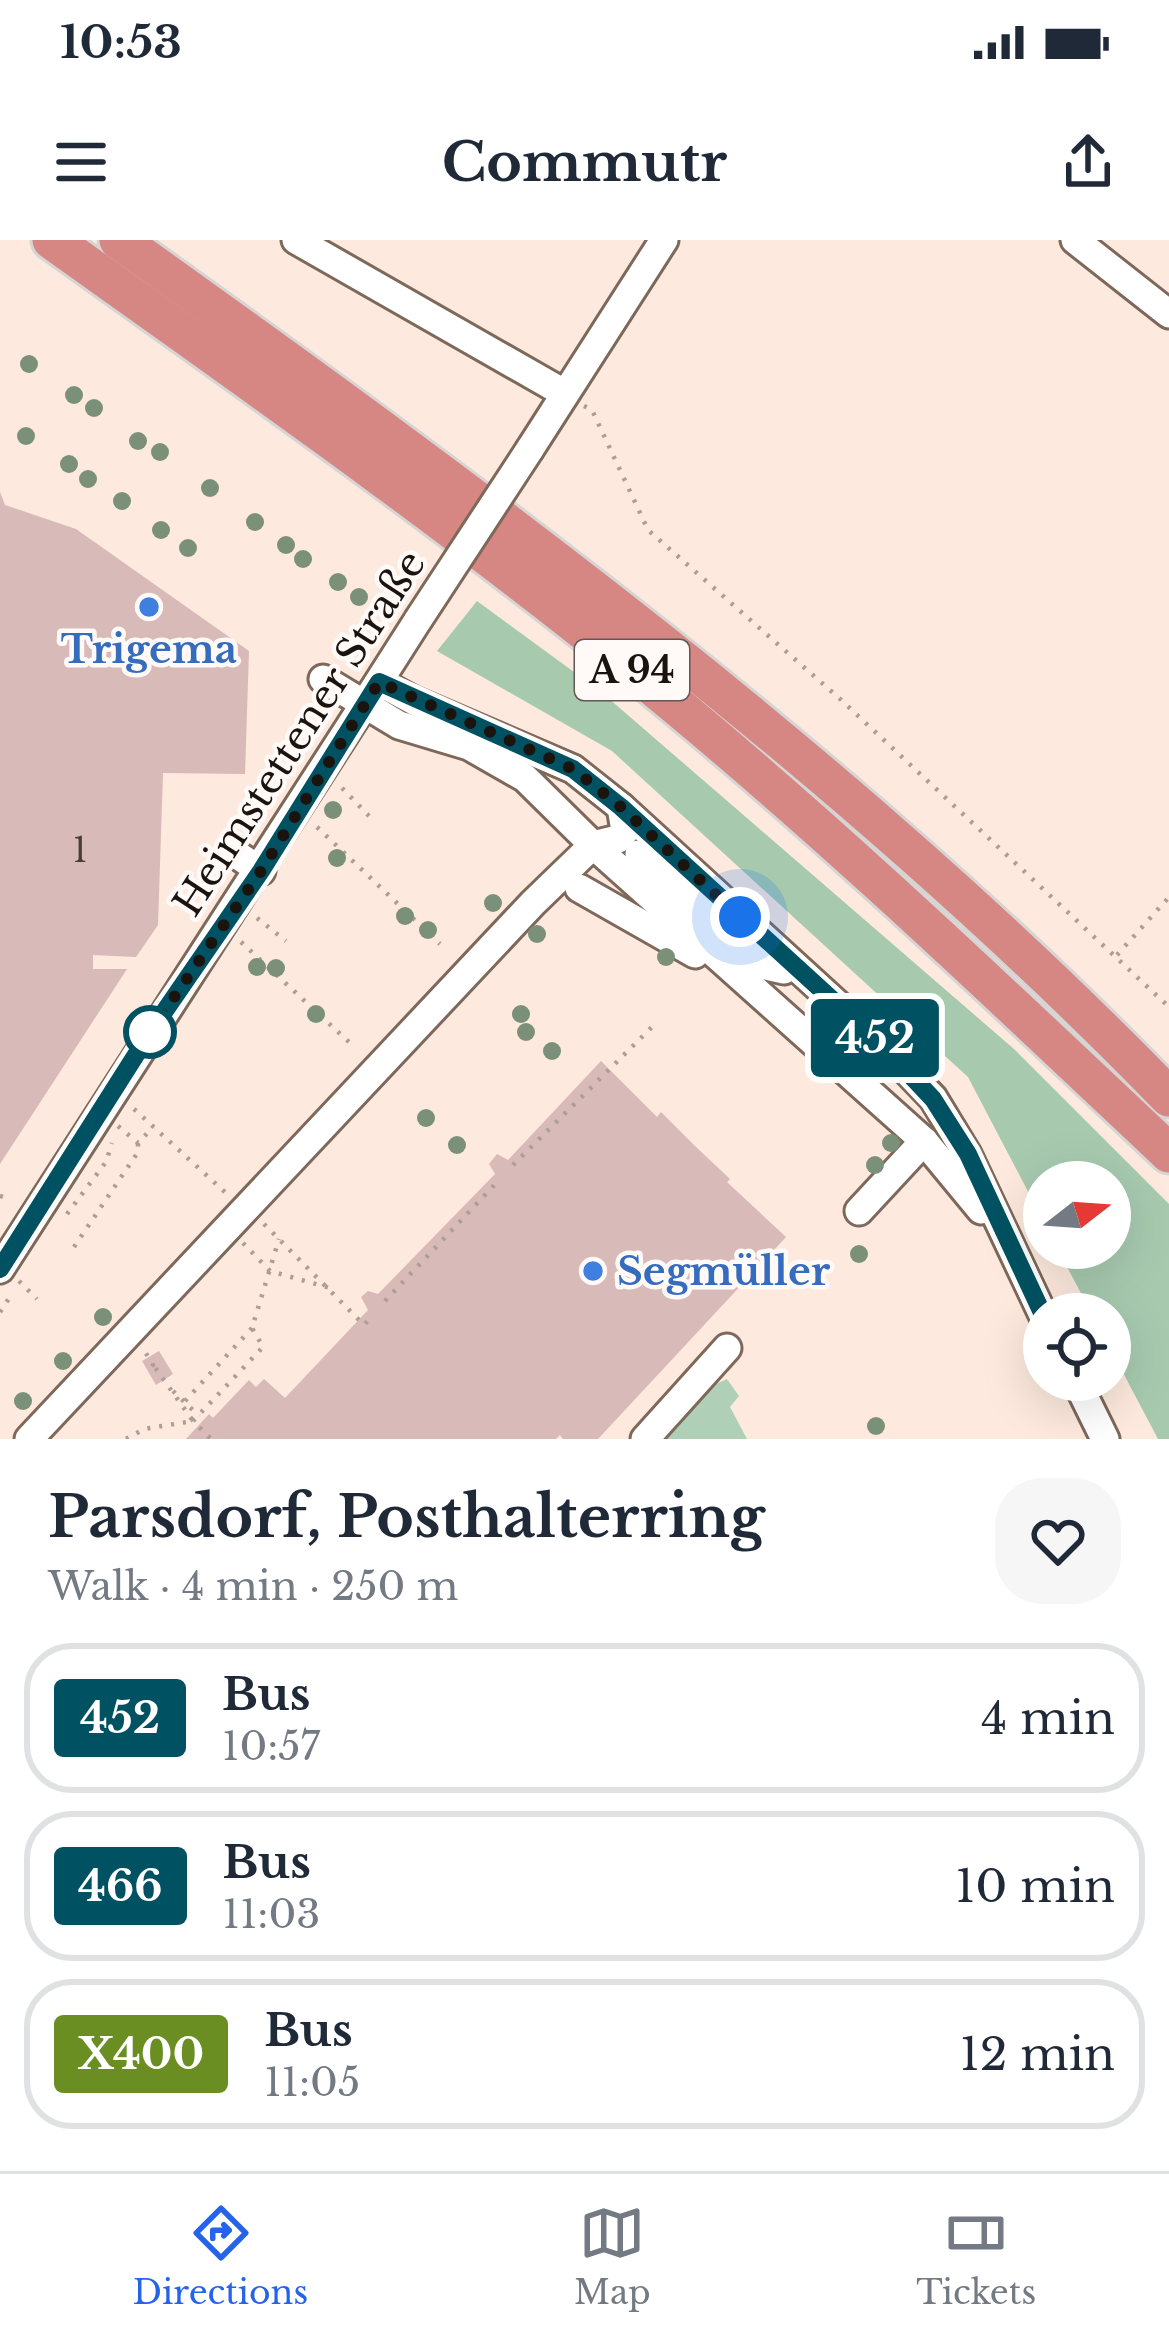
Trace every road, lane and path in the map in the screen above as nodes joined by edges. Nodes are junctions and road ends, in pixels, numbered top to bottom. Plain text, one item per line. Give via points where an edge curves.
1 (52, 240) edge
2 (119, 240) edge
3 (296, 240) edge
4 (664, 240) edge
5 (1075, 240) edge
6 (1169, 314) edge
7 (564, 393) junction
8 (323, 679) dead end
9 (372, 694) junction
10 (338, 784) dead end
11 (621, 807) junction
12 (369, 816) dead end
13 (313, 823) dead end
14 (233, 852) dead end
15 (639, 854) dead end
16 (576, 869) junction
17 (261, 871) junction
18 (1169, 898) edge
19 (252, 914) dead end
20 (236, 938) dead end
21 (286, 941) dead end
22 (440, 944) dead end
23 (1117, 955) junction
24 (731, 969) junction
25 (800, 972) junction
26 (1169, 1007) edge
27 (657, 1022) dead end
28 (349, 1042) dead end
29 (1169, 1097) edge
30 (118, 1126) dead end
31 (154, 1127) dead end
32 (924, 1141) junction
33 (138, 1143) junction
34 (1169, 1153) edge
35 (514, 1165) dead end
36 (500, 1179) dead end
37 (0, 1196) edge
38 (10, 1199) dead end
39 (859, 1210) dead end
40 (279, 1238) dead end
41 (1006, 1241) junction
42 (74, 1247) dead end
43 (248, 1249) dead end
44 (270, 1271) junction
45 (10, 1275) edge
46 (331, 1288) dead end
47 (1032, 1293) edge
48 (38, 1299) dead end
49 (386, 1301) dead end
50 (252, 1328) junction
51 (141, 1345) dead end
52 (727, 1348) dead end
53 (166, 1385) junction
54 (185, 1401) junction
55 (1086, 1401) edge
56 (196, 1418) junction
57 (210, 1438) edge
58 (29, 1439) edge
59 (126, 1439) edge
60 (644, 1439) edge
61 (1105, 1439) edge

1 - 34 highway, A 94 via 622,661 770,785
2 - 29 highway, A 94 via 509,521 656,640 942,883
3 - 7 street
4 - 7 street, Heimstettener Straße
5 - 6 street
7 - 9 street, Heimstettener Straße, bridge
7 - 23 path via 592,410 648,530
8 - 9 street
9 - 11 street via 573,769
9 - 16 street via 399,725 469,746 525,778
9 - 17 street, Heimstettener Straße
10 - 12 path
11 - 16 street via 597,815
11 - 25 street
13 - 22 path
14 - 17 street
15 - 25 street via 766,966
16 - 24 street
16 - 24 street via 710,964
16 - 58 street
17 - 45 street, Heimstettener Straße via 153,1028
18 - 23 path
19 - 21 path
20 - 28 path
23 - 26 path
24 - 32 street
25 - 41 street via 933,1099
27 - 35 path
30 - 33 path
31 - 33 path
32 - 39 street
32 - 41 street
33 - 42 path
36 - 49 path
37 - 38 path
40 - 44 path
41 - 47 street
43 - 44 path
44 - 46 path
44 - 50 path
45 - 48 path
50 - 54 path
50 - 56 path via 262,1346
51 - 53 path
52 - 60 street
53 - 54 path
53 - 56 path
54 - 56 path
55 - 61 street
56 - 57 path
56 - 59 path

